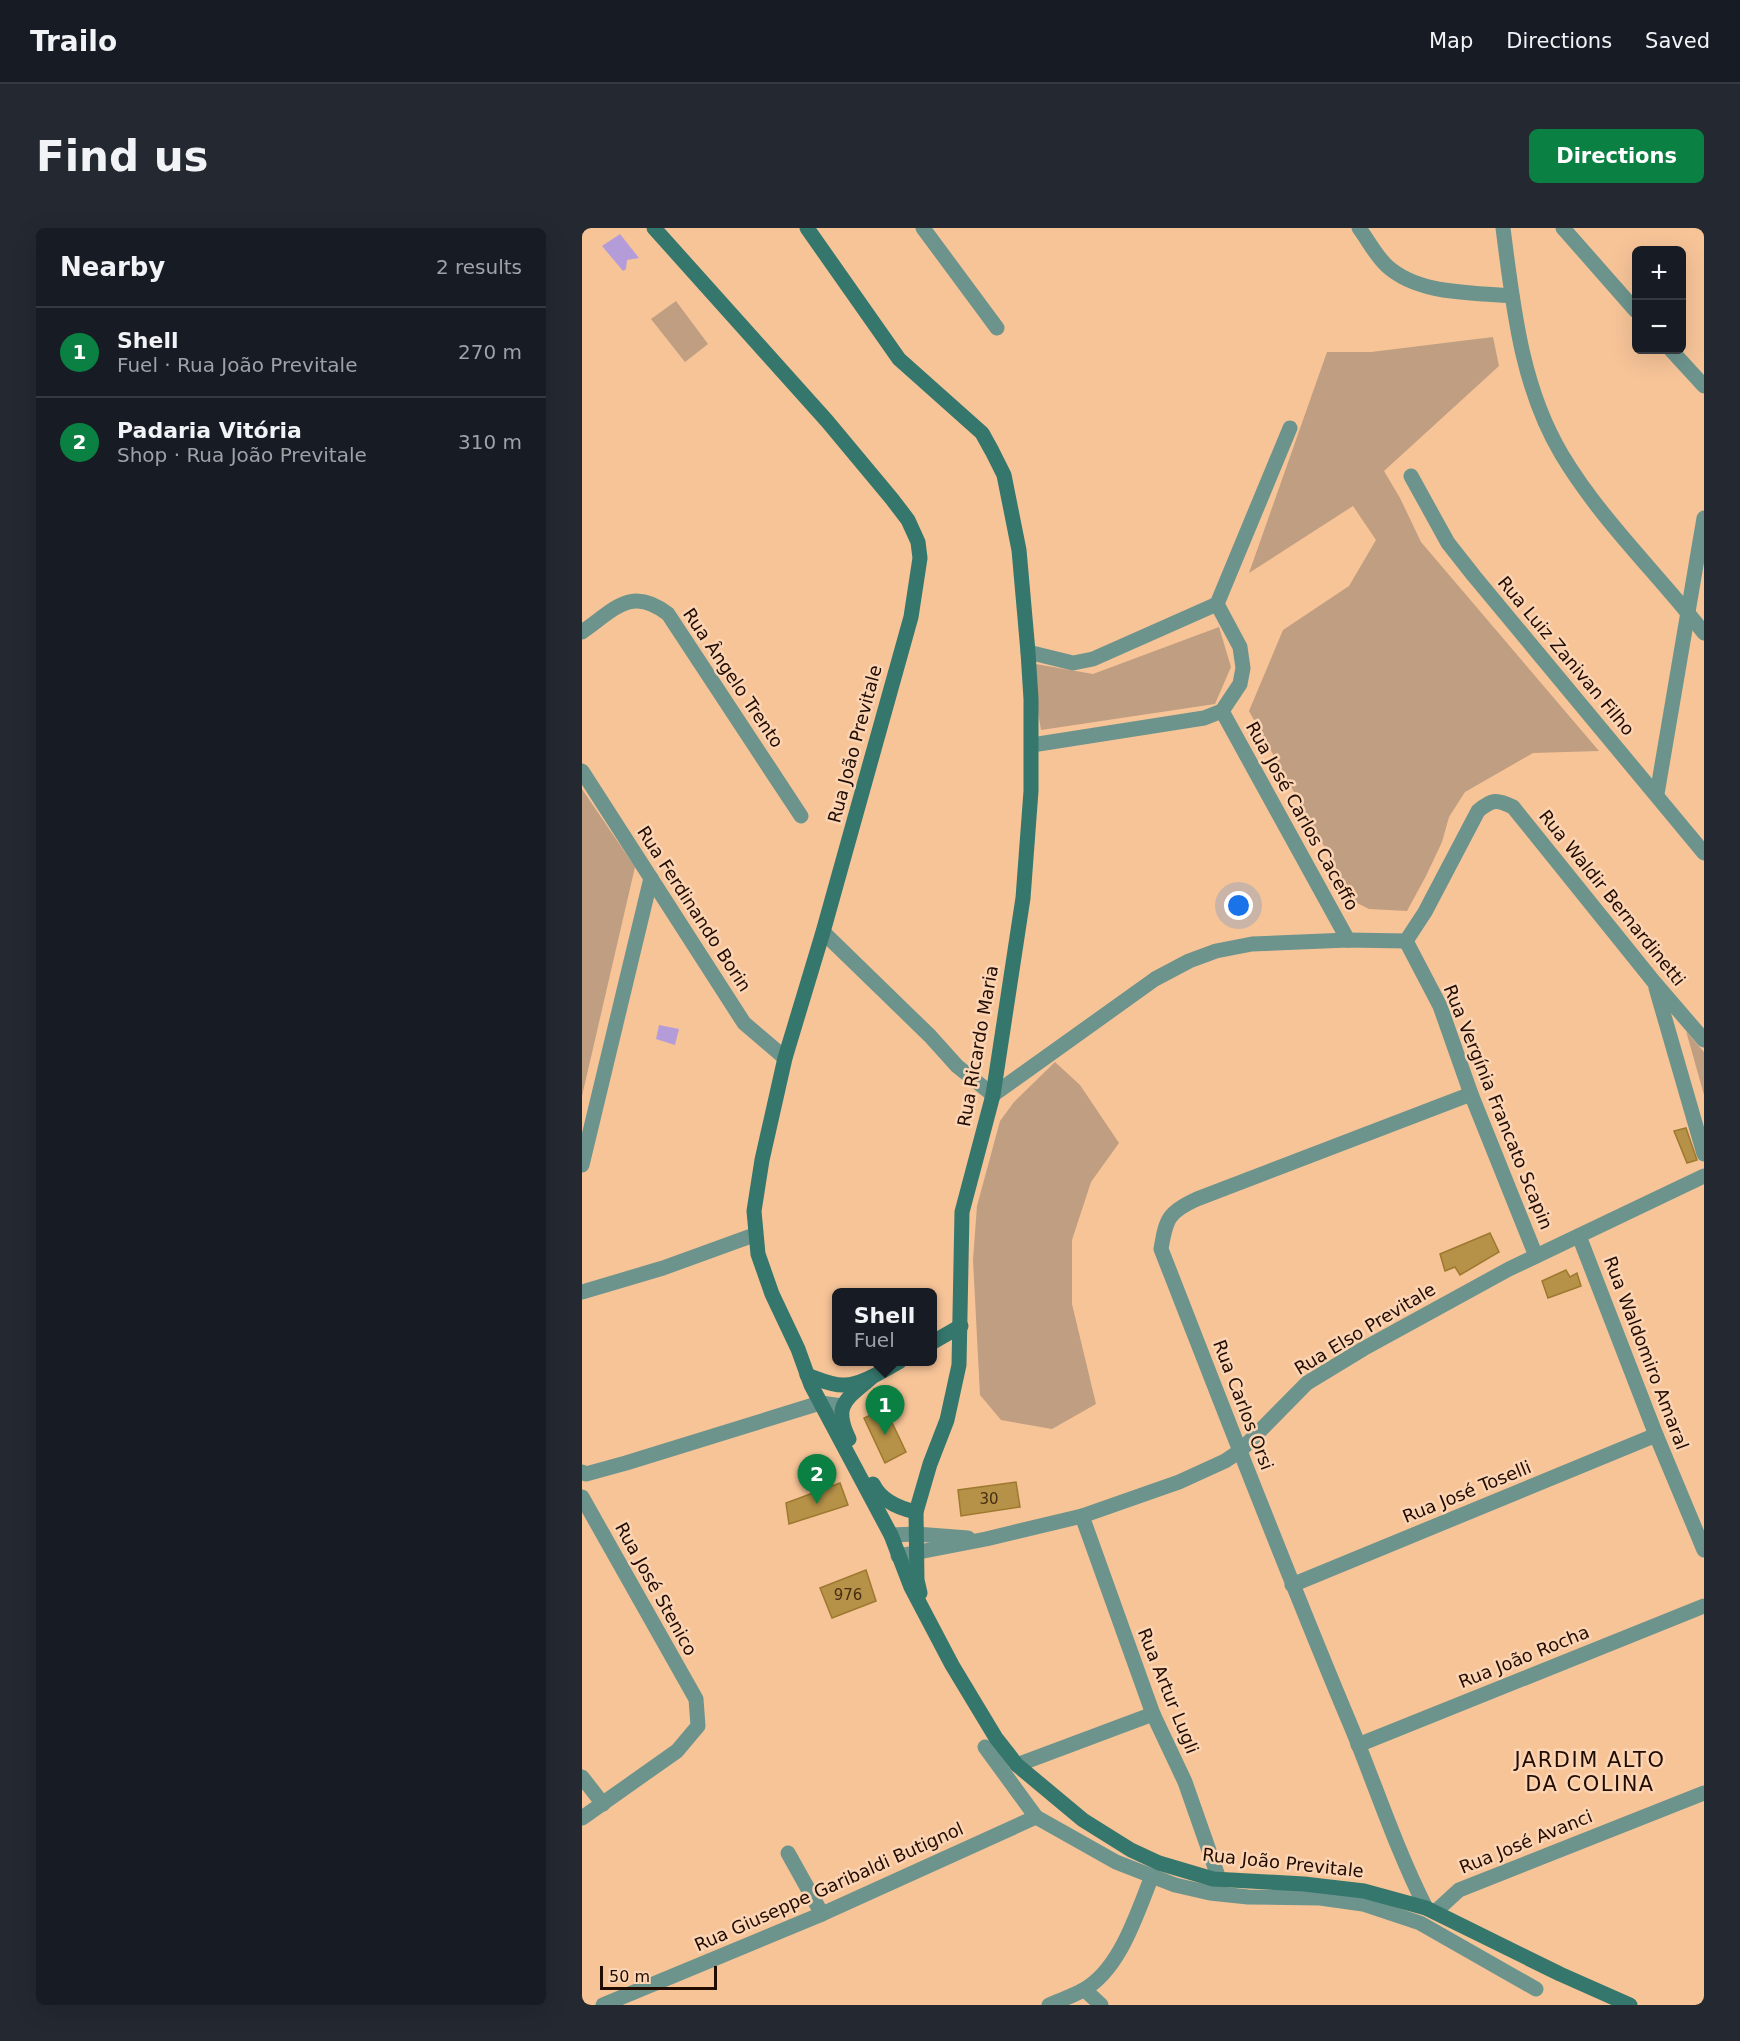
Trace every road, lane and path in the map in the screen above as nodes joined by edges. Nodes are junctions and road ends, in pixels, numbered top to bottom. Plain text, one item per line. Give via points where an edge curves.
1 (654, 228) edge
2 (807, 228) edge
3 (923, 228) edge
4 (1359, 228) edge
5 (1503, 228) edge
6 (1563, 228) edge
7 (1512, 296) junction
8 (1632, 306) edge
9 (997, 328) dead end
10 (1675, 354) edge
11 (1704, 386) edge
12 (1290, 428) dead end
13 (1411, 476) dead end
14 (1704, 518) edge
15 (1217, 604) junction
16 (1687, 611) junction
17 (582, 632) edge
18 (1704, 633) edge
19 (1028, 652) junction
20 (1222, 711) junction
21 (1032, 745) junction
22 (582, 771) edge
23 (1657, 794) junction
24 (801, 816) dead end
25 (1704, 853) edge
26 (651, 878) junction
27 (823, 932) junction
28 (1348, 940) junction
29 (1406, 941) junction
30 (1654, 982) junction
31 (1704, 1040) edge
32 (785, 1058) junction
33 (1471, 1094) junction
34 (993, 1095) junction
35 (1704, 1154) edge
36 (582, 1165) edge
37 (1704, 1176) edge
38 (754, 1235) junction
39 (1579, 1236) junction
40 (1536, 1256) junction
41 (582, 1292) edge
42 (961, 1326) junction
43 (937, 1340) edge
44 (892, 1366) edge
45 (807, 1375) junction
46 (872, 1377) junction
47 (820, 1403) junction
48 (843, 1406) junction
49 (1656, 1435) junction
50 (1240, 1451) junction
51 (582, 1472) edge
52 (582, 1497) edge
53 (916, 1512) junction
54 (1082, 1516) junction
55 (916, 1533) junction
56 (891, 1535) junction
57 (986, 1539) junction
58 (1704, 1550) edge
59 (918, 1554) junction
60 (898, 1556) junction
61 (1292, 1585) junction
62 (1704, 1605) edge
63 (922, 1606) junction
64 (1153, 1714) junction
65 (1358, 1745) junction
66 (985, 1747) dead end
67 (1017, 1765) junction
68 (582, 1777) edge
69 (1704, 1793) edge
70 (603, 1804) junction
71 (1036, 1817) junction
72 (582, 1818) edge
73 (788, 1853) dead end
74 (1152, 1876) junction
75 (1219, 1880) junction
76 (1431, 1910) junction
77 (822, 1914) junction
78 (1536, 1989) dead end
79 (1085, 1990) junction
80 (603, 2005) edge
81 (1049, 2005) edge
82 (1101, 2005) edge
83 (1630, 2005) edge

1 - 27 main road, Rua João Previtale via 819,412 908,520 918,542 919,565 911,617
2 - 19 main road, Rua Ricardo Maria via 899,359 982,433 1004,475 1019,550
3 - 9 street
4 - 7 street via 1387,266 1411,280 1429,288
5 - 7 street
6 - 8 street
7 - 16 street via 1527,372 1562,455 1610,520
10 - 11 street
12 - 15 street
13 - 23 street, Rua Luiz Zanivan Filho via 1448,543 1467,568
14 - 16 street
15 - 19 street via 1093,659 1073,663
15 - 20 street via 1240,647 1243,668 1240,684
16 - 18 street
16 - 23 street
17 - 24 street, Rua Ângelo Trento via 625,602 642,599 668,614
19 - 21 main road, Rua Ricardo Maria
20 - 21 street via 1204,718
20 - 28 street, Rua José Carlos Caceffo
21 - 34 main road, Rua Ricardo Maria via 1023,898
22 - 26 street, Rua Ferdinando Borin
23 - 25 street, Rua Luiz Zanivan Filho
26 - 32 street, Rua Ferdinando Borin via 744,1023
26 - 36 street
27 - 32 main road, Rua João Previtale
27 - 34 street via 957,1066
28 - 29 street
28 - 34 street via 1252,944 1189,961 1155,979
29 - 30 street, Rua Waldir Bernardinetti via 1478,812 1488,803 1500,801 1513,807
29 - 33 street, Rua Vergínia Francato Scapin via 1440,1006
30 - 31 street, Rua Waldir Bernardinetti
30 - 35 street
32 - 38 main road, Rua João Previtale via 762,1160
33 - 40 street, Rua Vergínia Francato Scapin
33 - 50 street, Rua Carlos Orsi via 1197,1199 1178,1208 1165,1224 1161,1249
34 - 42 main road, Rua Ricardo Maria via 962,1212
37 - 39 street, Rua Elso Previtale
38 - 41 street
38 - 45 main road, Rua João Previtale via 772,1294
39 - 40 street, Rua Elso Previtale
39 - 49 street, Rua Waldomiro Amaral
40 - 50 street, Rua Elso Previtale via 1307,1383
42 - 43 main road
42 - 53 main road, Rua Ricardo Maria via 959,1365 947,1420
44 - 46 main road
45 - 46 main road via 846,1386
45 - 47 main road, Rua João Previtale
46 - 48 main road
47 - 48 street
47 - 51 street via 626,1463
47 - 56 main road, Rua João Previtale
48 - 53 main road via 842,1424 874,1488 894,1505
49 - 58 street, Rua Waldomiro Amaral
49 - 61 street, Rua José Toselli
50 - 54 street, Rua Elso Previtale via 1179,1482
50 - 61 street, Rua Carlos Orsi
52 - 70 street, Rua José Stenico via 696,1699 698,1726 677,1751
53 - 55 main road, Rua João Previtale
54 - 57 street, Rua Elso Previtale
54 - 64 street, Rua Artur Lugli
55 - 56 street
55 - 57 street, Rua Elso Previtale
55 - 59 main road, Rua João Previtale
56 - 60 main road, Rua João Previtale
57 - 59 street, Rua Elso Previtale
59 - 60 street
59 - 63 main road, Rua João Previtale
60 - 63 main road, Rua João Previtale
61 - 65 street, Rua Carlos Orsi
62 - 65 street, Rua João Rocha
63 - 67 main road, Rua João Previtale via 952,1665
64 - 67 street
64 - 75 street, Rua Artur Lugli via 1185,1782
65 - 76 street, Rua Carlos Orsi via 1407,1871
66 - 71 street, Rua João Previtale
67 - 75 main road, Rua João Previtale via 1083,1820 1131,1850 1159,1863
68 - 70 street
69 - 76 street, Rua José Avanci via 1459,1890
70 - 72 street
71 - 74 street, Rua João Previtale via 1116,1862
71 - 77 street, Rua Giuseppe Garibaldi Butignol
73 - 77 street
74 - 78 street, Rua João Previtale via 1210,1893 1320,1898 1363,1905 1420,1923
74 - 79 street via 1115,1960
75 - 76 main road, Rua João Previtale via 1364,1891
76 - 83 main road, Rua João Previtale
77 - 80 street, Rua Giuseppe Garibaldi Butignol
79 - 81 street
79 - 82 street

